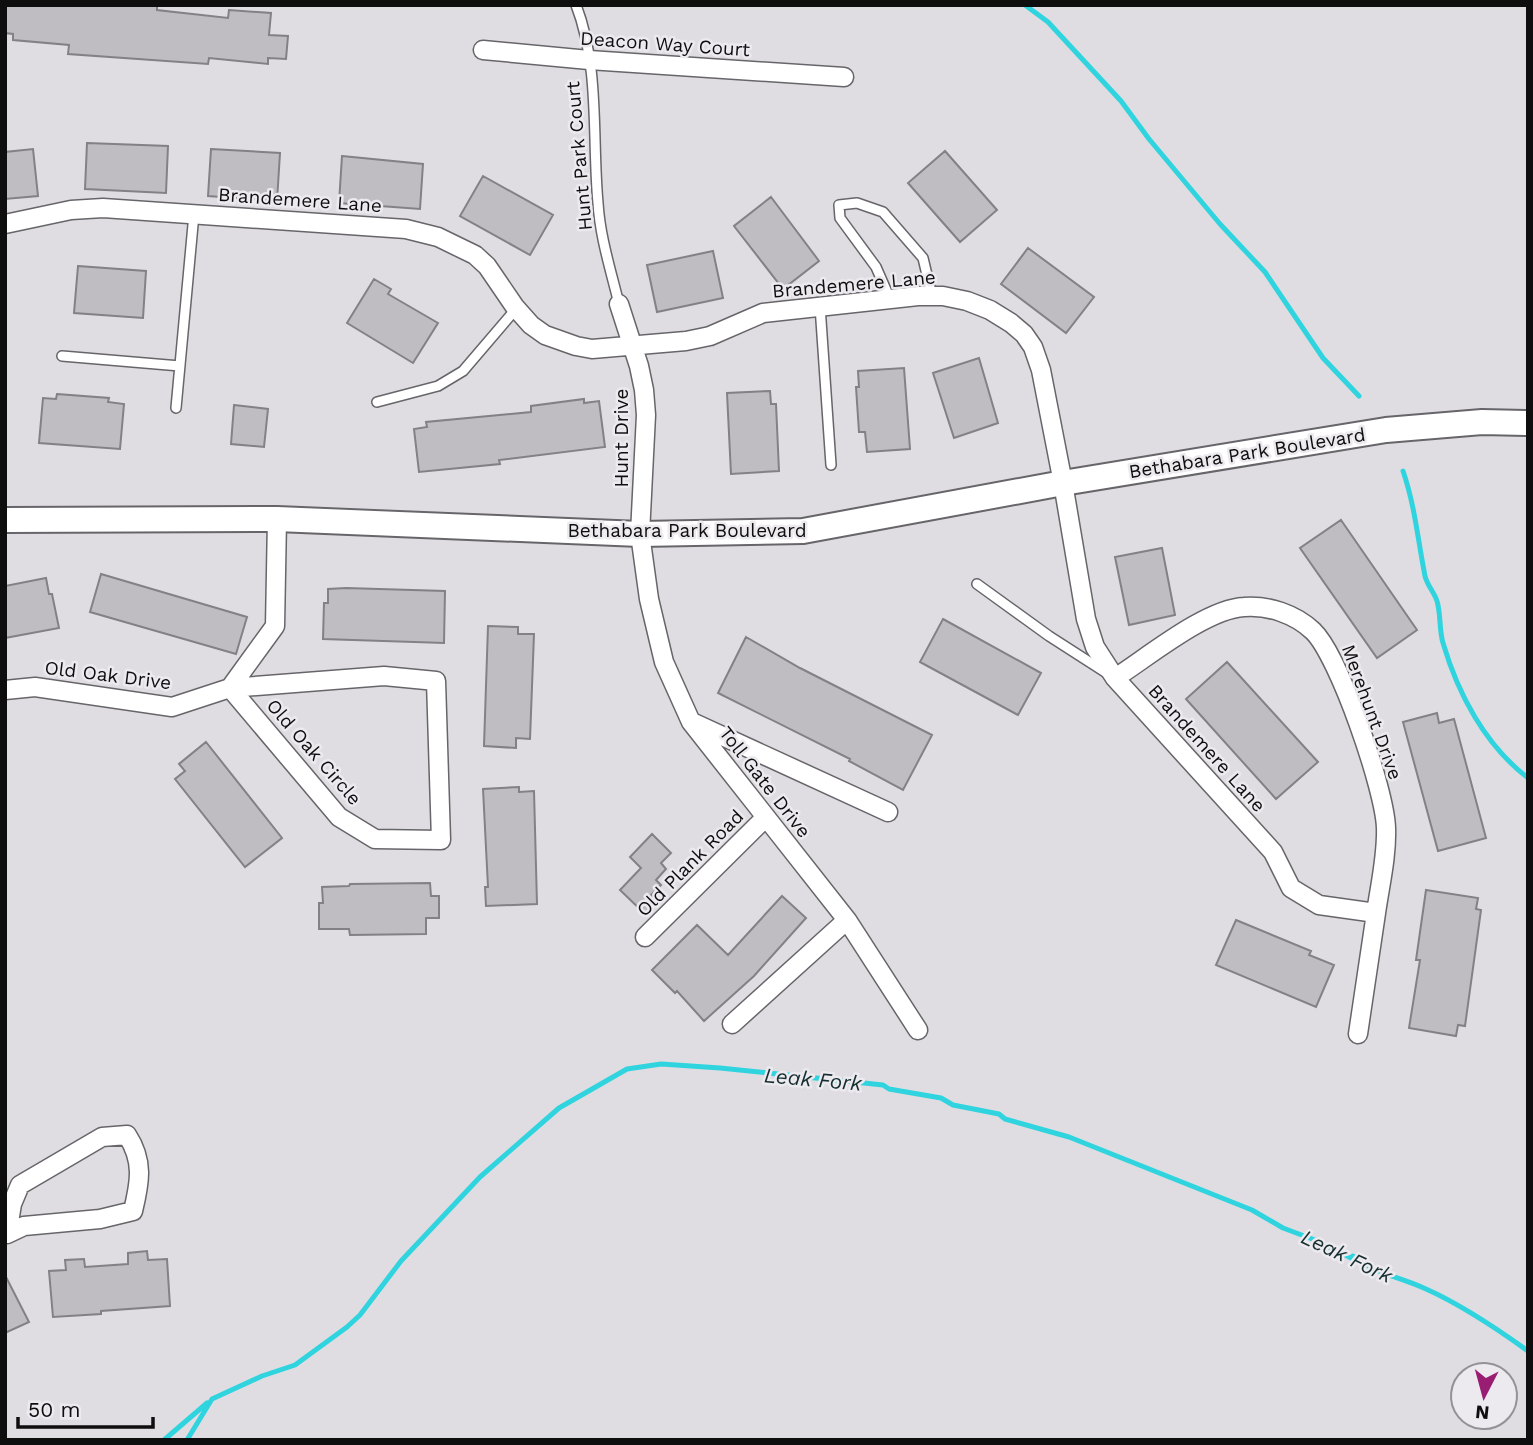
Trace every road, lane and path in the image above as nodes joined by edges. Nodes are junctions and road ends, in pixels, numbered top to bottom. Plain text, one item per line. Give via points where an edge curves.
1 (576, 5) edge
2 (483, 50) dead end
3 (589, 60) junction
4 (844, 77) dead end
5 (194, 214) junction
6 (5, 224) edge
7 (932, 296) junction
8 (890, 299) junction
9 (620, 304) joint
10 (820, 306) junction
11 (516, 309) junction
12 (633, 347) junction
13 (62, 356) dead end
14 (180, 366) junction
15 (377, 402) dead end
16 (176, 408) dead end
17 (1528, 423) edge
18 (831, 465) dead end
19 (1063, 483) junction
20 (276, 519) junction
21 (5, 520) edge
22 (640, 534) junction
23 (977, 584) dead end
24 (1115, 678) junction
25 (230, 688) junction
26 (5, 690) edge
27 (691, 722) junction
28 (888, 812) dead end
29 (765, 818) junction
30 (1376, 914) junction
31 (847, 920) junction
32 (645, 937) dead end
33 (732, 1024) dead end
34 (918, 1030) dead end
35 (1358, 1034) dead end
36 (6, 1234) edge

1 - 3 lane, Hunt Park Court
2 - 3 street, Deacon Way Court
3 - 4 street, Deacon Way Court
3 - 9 lane, Hunt Park Court via 601,228
5 - 6 street, Brandemere Lane via 103,208
5 - 11 street, Brandemere Lane via 406,229 438,237 487,266
5 - 14 lane
7 - 8 street, Brandemere Lane
7 - 8 lane via 923,258 883,212 857,203 839,205 840,218 876,267
7 - 19 street, Brandemere Lane via 990,310 1024,334 1041,370
8 - 10 street, Brandemere Lane
9 - 12 street, Hunt Drive
10 - 12 street, Brandemere Lane via 763,313 686,341
10 - 18 lane
11 - 12 street, Brandemere Lane via 545,335 576,346
11 - 15 lane via 463,371 438,386
12 - 22 street, Hunt Drive via 646,415
13 - 14 lane
14 - 16 lane
17 - 19 street, Bethabara Park Boulevard via 1386,430
19 - 22 street, Bethabara Park Boulevard via 803,531
19 - 24 street, Brandemere Lane via 1086,619 1095,647
20 - 21 street, Bethabara Park Boulevard
20 - 22 street, Bethabara Park Boulevard
20 - 25 street via 275,626
22 - 27 street, Toll Gate Drive via 664,662
23 - 24 lane
24 - 30 street, Brandemere Lane via 1273,852 1291,888 1319,905
24 - 30 street, Merehunt Drive via 1219,612 1268,608 1312,630 1334,664 1370,756 1383,804 1384,860
25 - 25 street, Old Oak Circle via 339,817 375,839 440,840 436,681 384,676
25 - 26 street, Old Oak Drive via 172,707 35,687
27 - 28 street
27 - 29 street, Toll Gate Drive
29 - 31 street, Toll Gate Drive
29 - 32 street, Old Plank Road
30 - 35 street, Merehunt Drive
31 - 33 street
31 - 34 street, Toll Gate Drive
36 - 36 street via 24,1226 133,1211 140,1180 136,1149 127,1135 102,1137 20,1185

